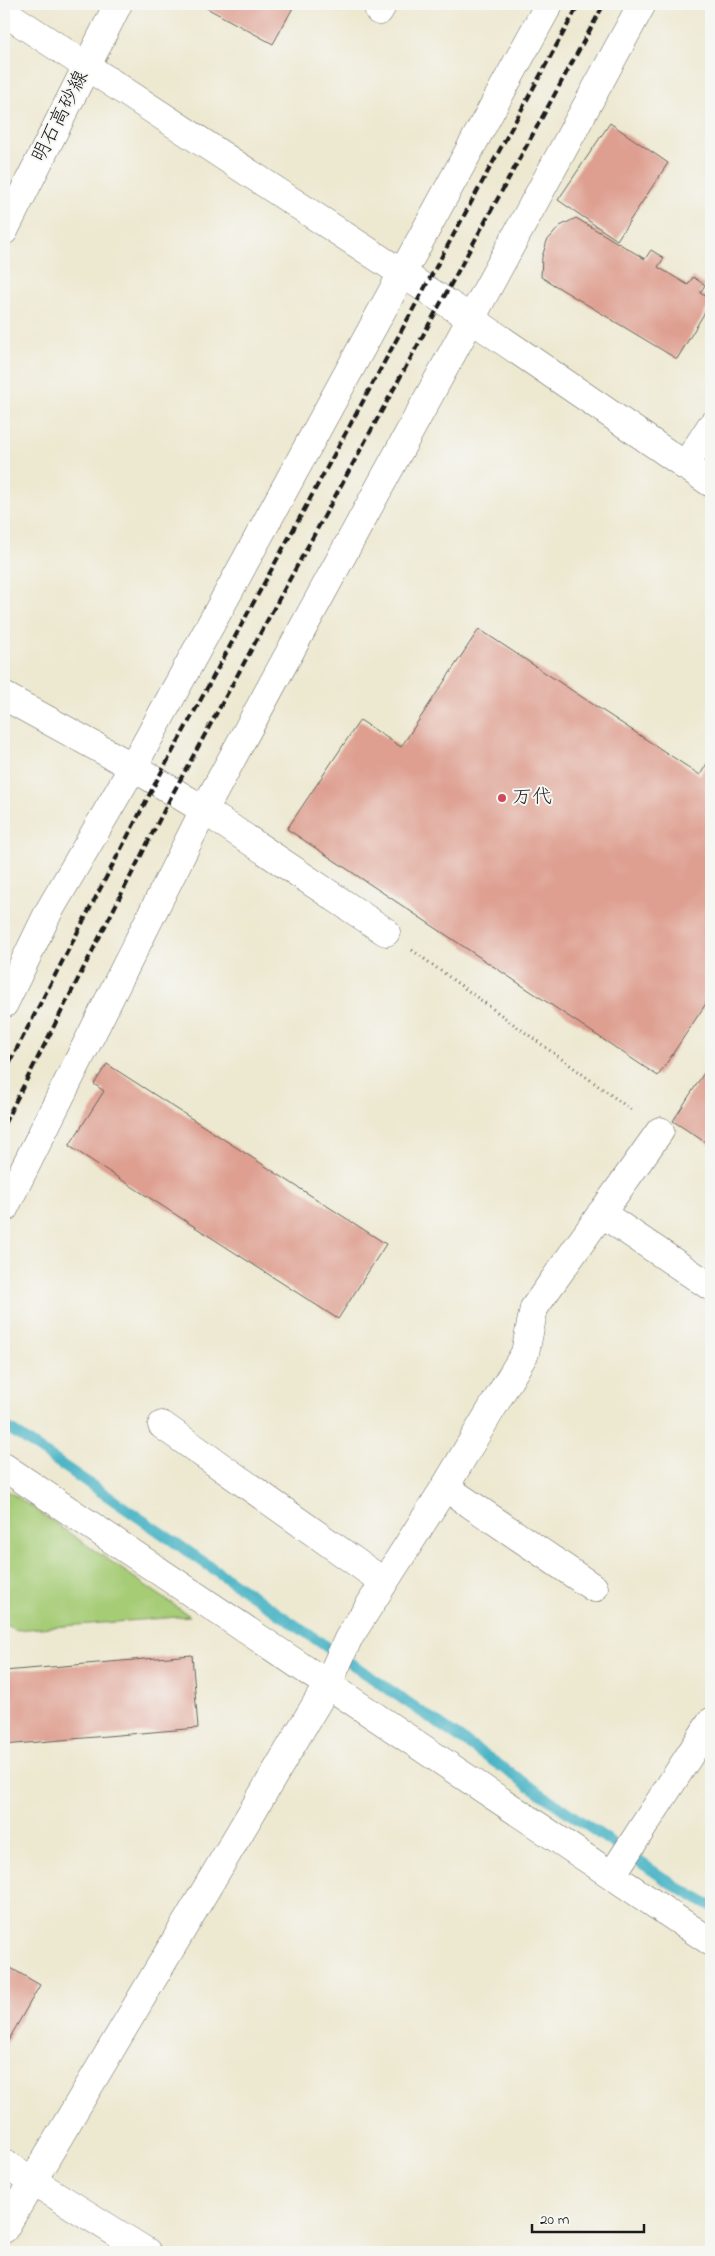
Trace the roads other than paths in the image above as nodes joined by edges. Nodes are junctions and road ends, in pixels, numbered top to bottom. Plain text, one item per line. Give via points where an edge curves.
1 (118, 4) edge
2 (549, 4) edge
3 (642, 4) edge
4 (4, 12) edge
5 (86, 66) junction
6 (4, 230) edge
7 (401, 274) junction
8 (470, 318) junction
9 (711, 426) edge
10 (685, 466) junction
11 (711, 483) edge
12 (4, 696) edge
13 (133, 767) junction
14 (204, 810) junction
15 (386, 932) road end
16 (4, 1004) edge
17 (660, 1131) road end
18 (4, 1209) edge
19 (601, 1213) junction
20 (711, 1287) edge
21 (162, 1425) dead end
22 (4, 1466) edge
23 (445, 1487) junction
24 (384, 1582) junction
25 (594, 1588) dead end
26 (328, 1684) junction
27 (711, 1722) edge
28 (612, 1875) junction
29 (711, 1942) edge
30 (4, 2163) edge
31 (31, 2181) junction
32 (4, 2229) edge
33 (146, 2252) edge

1 - 5 street, 明石高砂線
2 - 7 street
3 - 8 street
4 - 5 street
5 - 6 street, 明石高砂線
5 - 7 street
7 - 8 street
7 - 13 street
8 - 10 street
8 - 14 street
9 - 10 street
10 - 11 street
12 - 13 street
13 - 14 street
13 - 16 street via 49,911
14 - 15 street
14 - 18 street
17 - 19 street
19 - 20 street
19 - 23 street via 534,1308 526,1353
21 - 24 street
22 - 26 street
23 - 24 street
23 - 25 street
24 - 26 street via 348,1639
26 - 28 street
26 - 31 street
27 - 28 street
28 - 29 street
30 - 31 street
31 - 32 street
31 - 33 street

